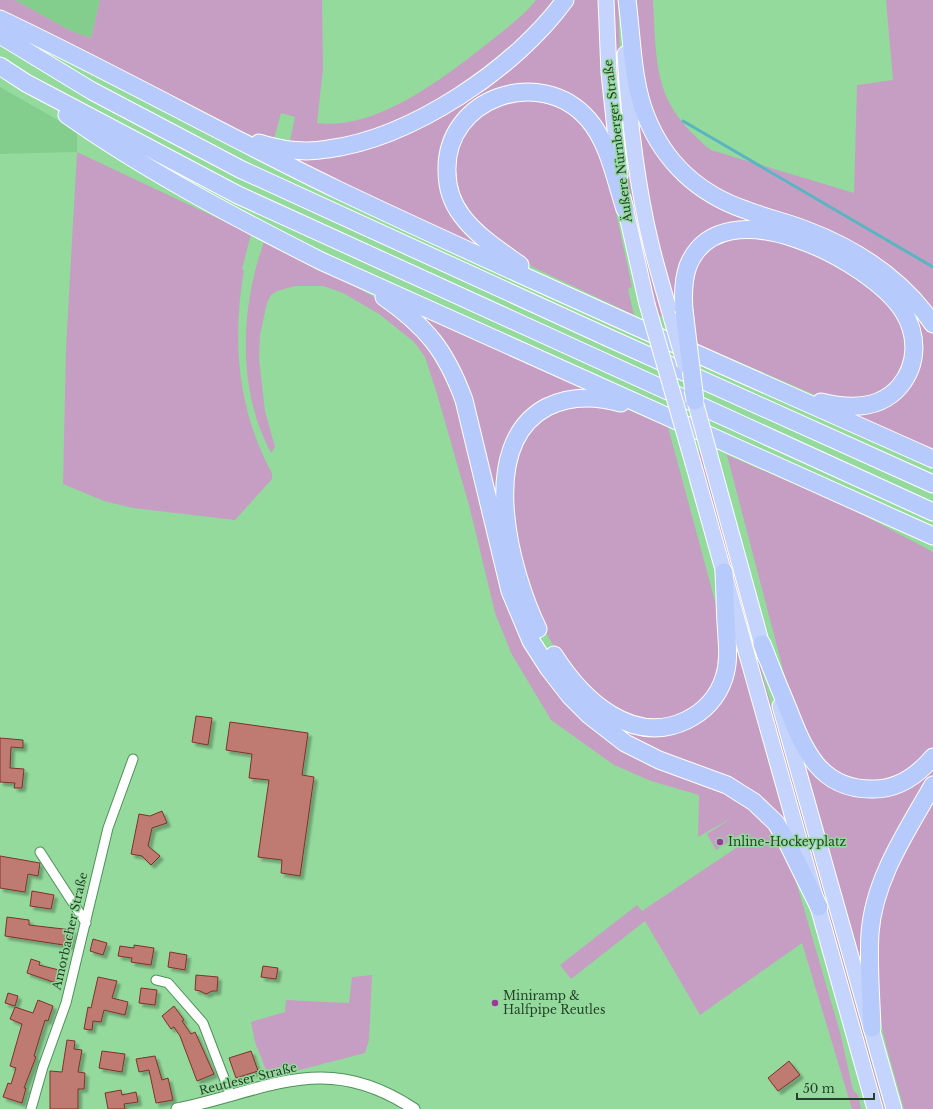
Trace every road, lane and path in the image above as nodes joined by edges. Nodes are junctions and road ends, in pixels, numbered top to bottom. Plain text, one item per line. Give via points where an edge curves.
1 (565, 0) edge
2 (606, 0) edge
3 (623, 0) edge
4 (626, 0) edge
5 (0, 19) edge
6 (0, 35) edge
7 (0, 66) edge
8 (26, 83) junction
9 (172, 107) junction
10 (625, 209) junction
11 (322, 261) junction
12 (563, 294) junction
13 (678, 315) junction
14 (933, 324) edge
15 (772, 386) junction
16 (695, 400) joint
17 (673, 418) junction
18 (933, 459) edge
19 (933, 484) edge
20 (850, 498) junction
21 (933, 512) edge
22 (933, 536) edge
23 (933, 547) edge
24 (724, 572) junction
25 (762, 644) junction
26 (933, 757) edge
27 (133, 759) dead end
28 (933, 785) edge
29 (40, 852) dead end
30 (819, 906) junction
31 (86, 923) junction
32 (156, 980) dead end
33 (872, 1028) junction
34 (231, 1096) junction
35 (31, 1109) edge
36 (177, 1109) edge
37 (414, 1109) edge
38 (875, 1109) edge
39 (894, 1109) edge

1 - 9 highway via 532,37 475,85 414,121 354,144 328,150 277,148 260,144
2 - 10 highway, Äußere Nürnberger Straße via 609,73
3 - 13 highway, Äußere Nürnberger Straße via 628,98 641,194 651,244
4 - 14 highway via 642,106 654,135 676,166 700,188 728,203 807,230 862,257 903,288
5 - 9 highway
6 - 19 highway via 92,91 240,169
7 - 8 highway
8 - 11 highway via 87,128 178,184 250,225
8 - 21 highway via 238,195
9 - 12 highway via 340,190
10 - 12 highway via 598,133 580,112 560,99 532,92 503,96 476,109 458,129 449,148 447,176 449,188 461,215 495,248
10 - 24 highway, Äußere Nürnberger Straße, bridge via 647,304
11 - 17 highway
11 - 30 highway via 405,312 429,335 447,360 464,400 510,591 532,640 559,683 596,722 625,744 659,760 727,784 754,802 776,823
12 - 15 highway
13 - 15 highway via 686,272 697,252 722,234 751,229 790,236 847,262 883,288 907,317 914,337 913,362 903,382 881,401 863,406 843,406
13 - 16 highway, bridge
15 - 18 highway
16 - 25 highway, bridge
17 - 20 highway
17 - 24 highway via 610,400 583,397 565,400 543,409 523,429 508,459 505,491 511,548 527,601 543,639 561,666 586,694 608,713 630,725 651,728 669,726 685,721 701,711 715,696 724,678 728,646
20 - 22 highway
20 - 23 highway
24 - 30 highway, Äußere Nürnberger Straße
25 - 26 highway via 804,748 827,775 841,783 861,788 885,788 908,779
25 - 33 highway
27 - 31 street, Amorbacher Straße via 108,828
28 - 33 highway via 892,859 875,905 870,932
29 - 31 street
30 - 38 highway, Äußere Nürnberger Straße
31 - 35 street, Amorbacher Straße via 66,1003
32 - 34 street via 168,984 203,1023
33 - 39 highway
34 - 36 street, Reutleser Straße
34 - 37 street, Reutleser Straße via 294,1080 334,1078 376,1088

